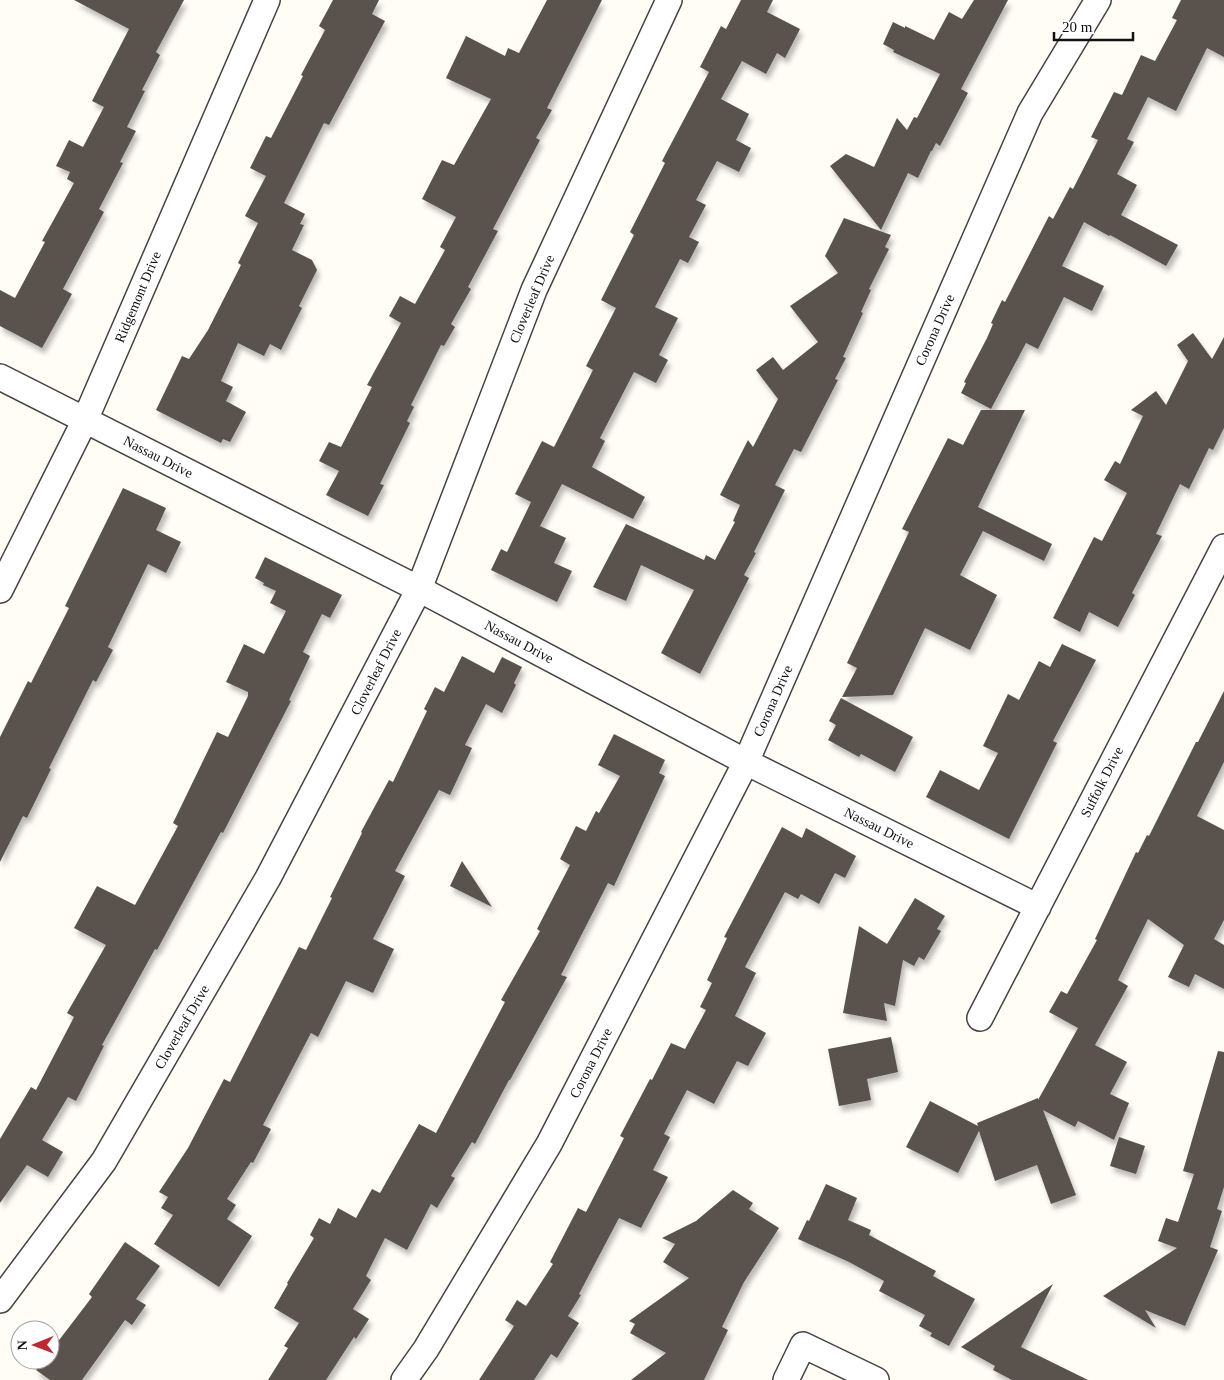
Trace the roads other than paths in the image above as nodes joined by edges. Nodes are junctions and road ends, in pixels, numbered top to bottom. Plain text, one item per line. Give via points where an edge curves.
1 (267, 0) edge
2 (669, 0) edge
3 (1098, 0) edge
4 (0, 377) edge
5 (85, 420) junction
6 (1224, 547) edge
7 (419, 589) junction
8 (0, 590) edge
9 (746, 762) junction
10 (1038, 907) junction
11 (980, 1018) dead end
12 (0, 1300) edge
13 (404, 1380) edge
14 (786, 1380) edge
15 (876, 1380) edge

1 - 5 street, Ridgemont Drive
2 - 7 street, Cloverleaf Drive via 534,290
3 - 9 street, Corona Drive via 1030,113
4 - 5 street, Nassau Drive
5 - 7 street, Nassau Drive
5 - 8 street, Ridgemont Drive
6 - 10 street, Suffolk Drive
7 - 9 street, Nassau Drive
7 - 12 street, Cloverleaf Drive via 268,878 104,1161
9 - 10 street, Nassau Drive
9 - 13 street, Corona Drive via 549,1144 426,1349
10 - 11 street, Suffolk Drive
14 - 15 street via 803,1345

